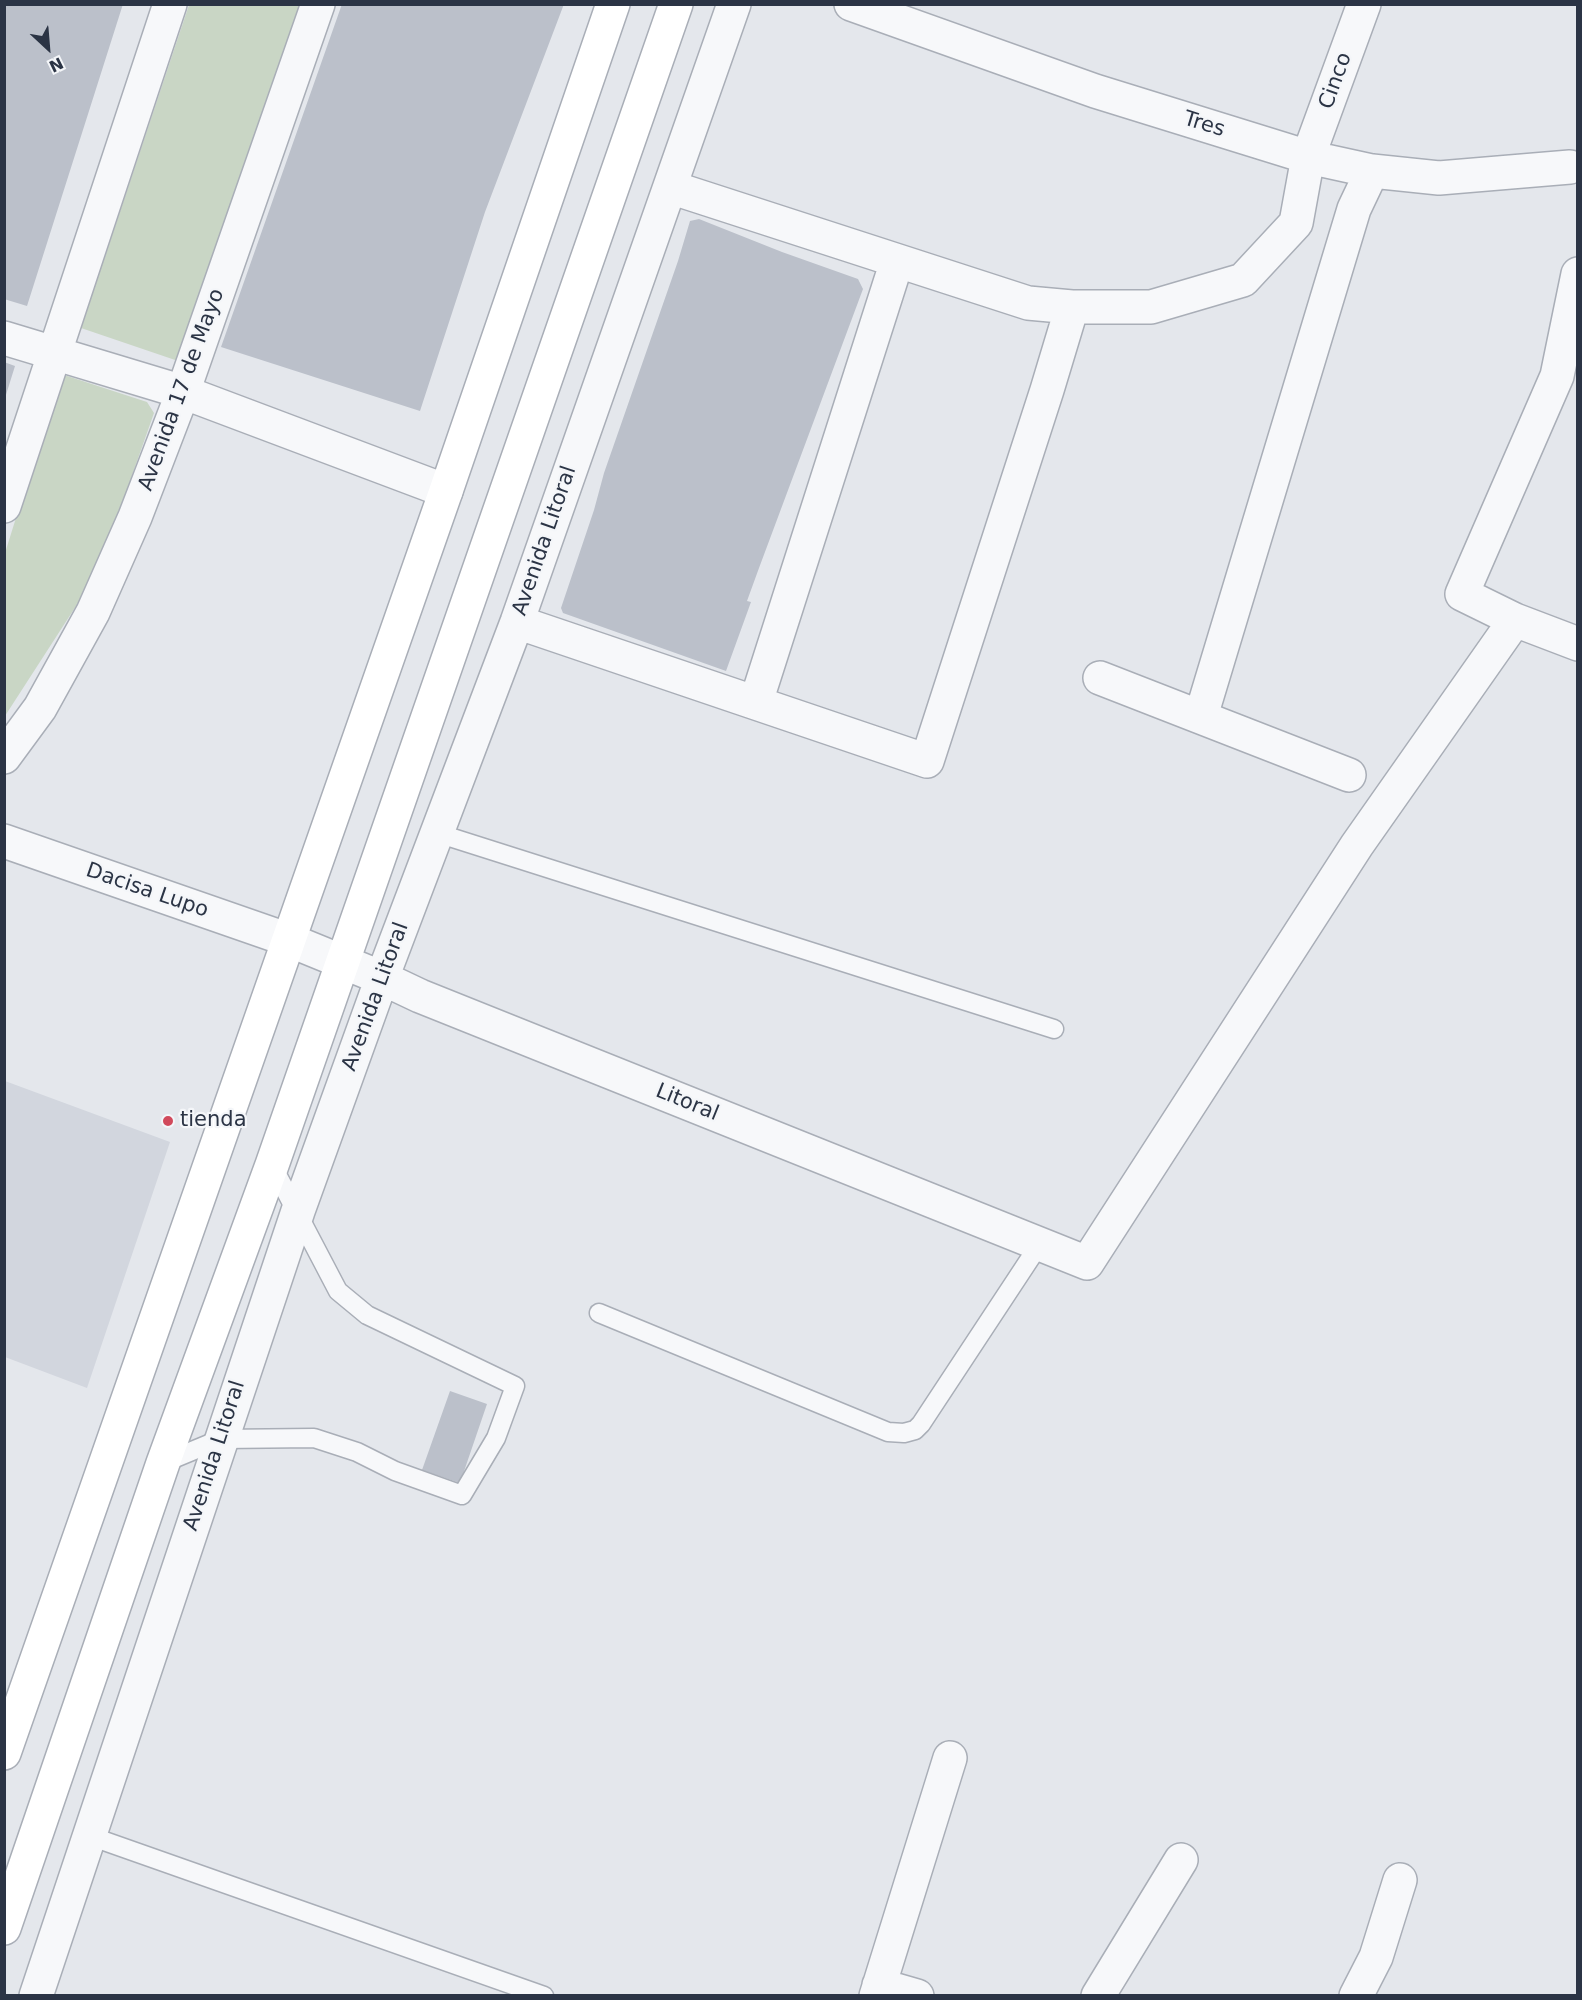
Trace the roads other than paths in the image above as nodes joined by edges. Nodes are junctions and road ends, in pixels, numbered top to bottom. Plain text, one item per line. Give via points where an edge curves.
1 (170, 4) edge
2 (318, 4) edge
3 (613, 4) edge
4 (676, 4) edge
5 (734, 4) edge
6 (851, 4) edge
7 (1364, 4) edge
8 (1308, 157) junction
9 (1575, 168) edge
10 (1372, 171) junction
11 (670, 187) junction
12 (897, 261) junction
13 (1578, 274) edge
14 (1072, 307) junction
15 (4, 338) edge
16 (54, 354) junction
17 (183, 392) junction
18 (446, 491) junction
19 (4, 506) edge
20 (1515, 620) junction
21 (517, 621) junction
22 (1578, 644) edge
23 (1100, 678) dead end
24 (756, 702) junction
25 (1201, 716) junction
26 (4, 757) edge
27 (1349, 775) dead end
28 (437, 833) junction
29 (4, 841) edge
30 (289, 940) junction
31 (342, 962) junction
32 (382, 978) junction
33 (1054, 1029) dead end
34 (272, 1165) junction
35 (298, 1211) junction
36 (1040, 1245) junction
37 (599, 1313) dead end
38 (221, 1439) junction
39 (163, 1463) junction
40 (4, 1753) edge
41 (950, 1758) dead end
42 (90, 1836) junction
43 (1181, 1860) dead end
44 (1400, 1880) dead end
45 (4, 1928) edge
46 (878, 1990) edge
47 (36, 1995) edge
48 (544, 1995) edge
49 (917, 1995) edge
50 (1098, 1995) edge
51 (1356, 1995) edge

1 - 16 street
2 - 17 street, Avenida 17 de Mayo
3 - 18 main road
4 - 31 main road, Avenida Litoral
5 - 11 street, Avenida Litoral
6 - 8 street, Tres via 1095,91
7 - 8 street, Cinco
8 - 10 street, Tres
8 - 14 street, Cinco via 1296,223 1243,280 1151,308
9 - 10 street, Tres via 1439,178
10 - 25 street via 1354,209
11 - 12 street, Cinco
11 - 21 street, Avenida Litoral
12 - 14 street, Cinco via 1028,303
12 - 24 street
13 - 20 street via 1557,376 1462,594
14 - 24 street via 927,761
15 - 16 street
16 - 17 street
16 - 19 street
17 - 18 street
17 - 26 street, Avenida 17 de Mayo via 135,518 93,612 40,708
18 - 30 main road
20 - 22 street
20 - 36 street, Litoral via 1357,845 1087,1263
21 - 24 street
21 - 28 street, Avenida Litoral
23 - 25 street
25 - 27 street
28 - 32 street, Avenida Litoral
28 - 33 lane
29 - 30 street, Dacisa Lupo
30 - 31 street, Litoral
30 - 40 main road
31 - 32 street, Litoral
31 - 34 main road, Avenida Litoral
32 - 35 street, Avenida Litoral
32 - 36 street, Litoral
34 - 35 lane
34 - 39 main road, Avenida Litoral
35 - 38 street, Avenida Litoral
35 - 38 lane via 338,1291 367,1315 515,1386 496,1438 462,1495 314,1438
36 - 37 lane via 921,1424 904,1433 888,1432
38 - 39 lane
38 - 42 street, Avenida Litoral
39 - 45 main road, Avenida Litoral
41 - 46 street
42 - 47 street, Avenida Litoral
42 - 48 lane
43 - 50 street
44 - 51 street via 1377,1957
46 - 49 street

